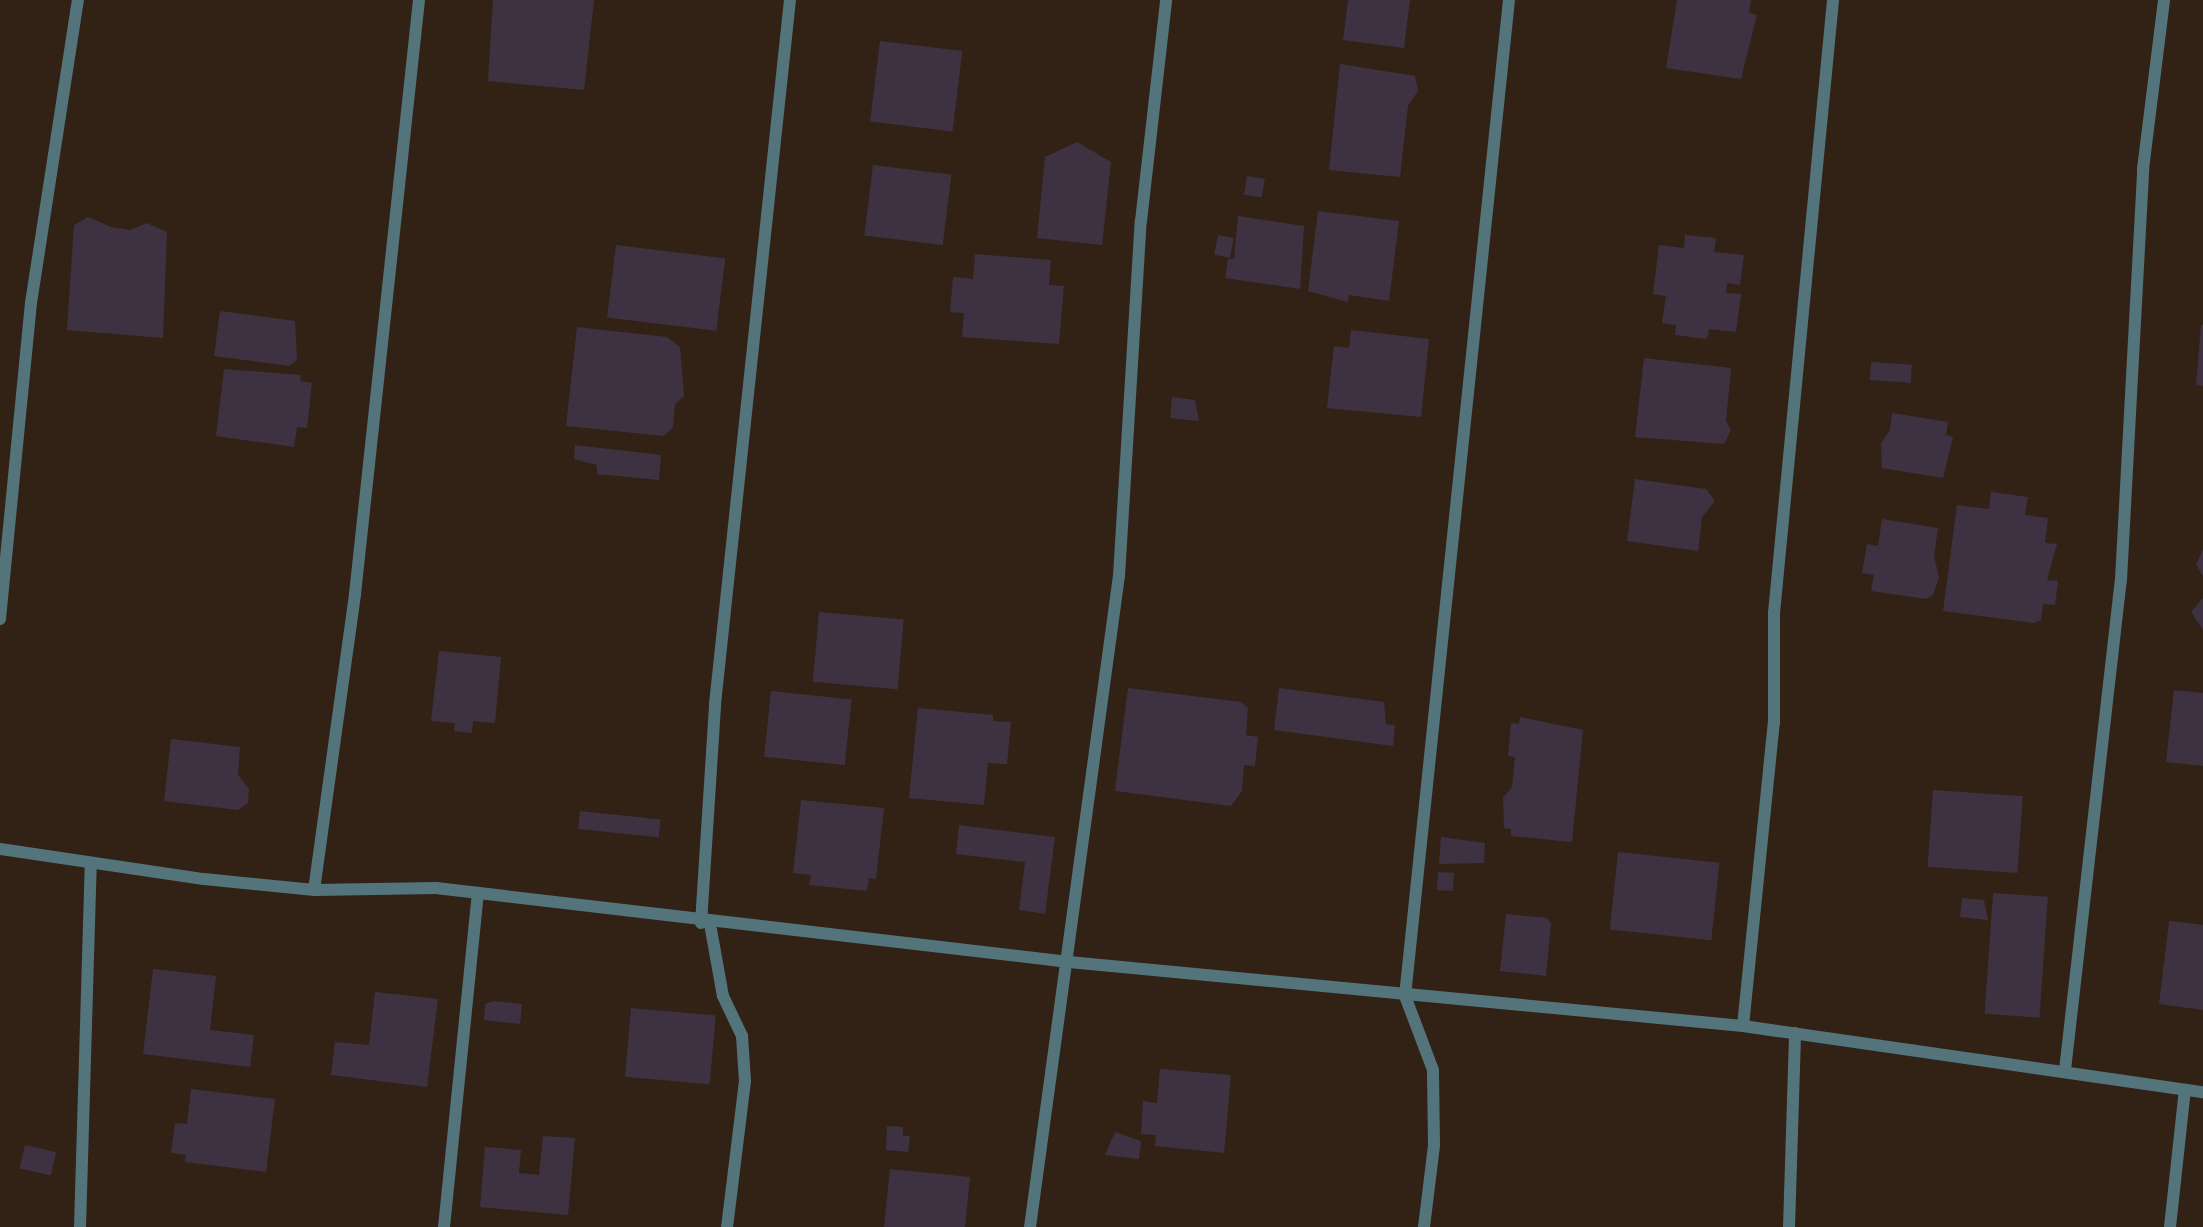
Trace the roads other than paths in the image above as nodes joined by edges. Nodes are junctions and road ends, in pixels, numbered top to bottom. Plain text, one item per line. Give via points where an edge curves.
1 (78, 0) edge
2 (419, 0) edge
3 (790, 0) edge
4 (1166, 0) edge
5 (1509, 0) edge
6 (1833, 0) edge
7 (2164, 0) edge
8 (0, 619) edge
9 (0, 849) edge
10 (91, 863) junction
11 (314, 890) junction
12 (478, 893) junction
13 (706, 924) junction
14 (1069, 962) junction
15 (1405, 996) junction
16 (1743, 1026) junction
17 (1795, 1033) junction
18 (2064, 1070) junction
19 (2185, 1090) junction
20 (2203, 1092) edge
21 (80, 1227) edge
22 (444, 1227) edge
23 (728, 1227) edge
24 (1030, 1227) edge
25 (1424, 1227) edge
26 (1789, 1227) edge
27 (2170, 1227) edge

1 - 8 street via 31,303
2 - 11 street via 355,594
3 - 13 street via 716,704
4 - 14 street via 1141,221 1119,576
5 - 15 street
6 - 16 street via 1774,613 1774,723
7 - 18 street via 2143,168 2121,580
9 - 10 street
10 - 11 street
10 - 21 street
11 - 12 street via 436,888
12 - 13 street
12 - 22 street
13 - 14 street
13 - 23 street via 723,996 742,1036 745,1081
14 - 15 street
14 - 24 street
15 - 16 street
15 - 25 street via 1433,1070 1434,1145
16 - 17 street
17 - 18 street
17 - 26 street
18 - 19 street
19 - 20 street
19 - 27 street

